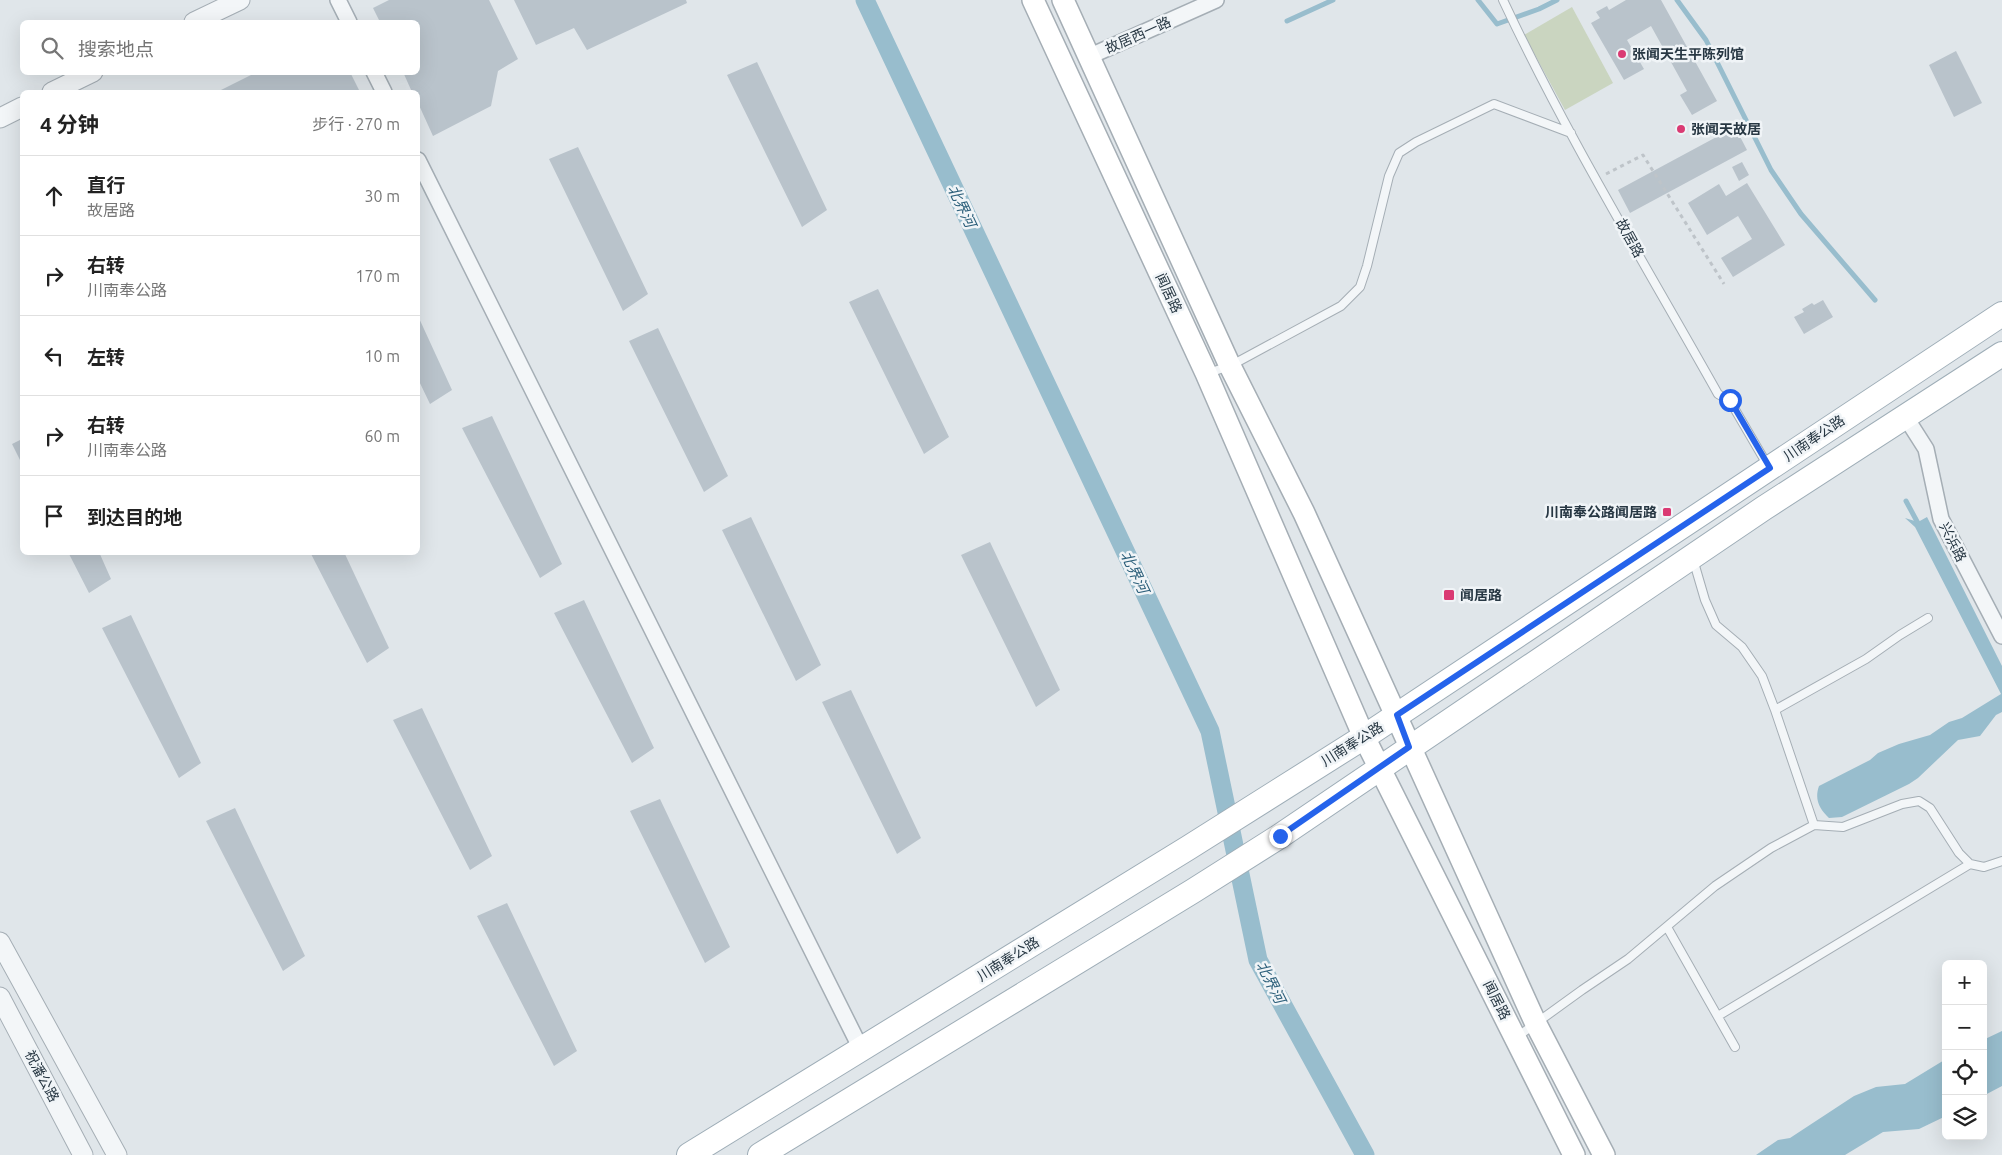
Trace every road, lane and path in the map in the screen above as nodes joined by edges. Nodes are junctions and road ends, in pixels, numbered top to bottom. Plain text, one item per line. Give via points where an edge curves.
1 (240, 0) edge
2 (338, 0) edge
3 (1033, 0) edge
4 (1062, 0) edge
5 (1216, 0) edge
6 (1503, 0) edge
7 (198, 20) edge
8 (348, 20) edge
9 (1088, 57) junction
10 (87, 75) edge
11 (376, 75) edge
12 (56, 90) edge
13 (383, 90) edge
14 (20, 108) edge
15 (0, 118) edge
16 (1571, 133) junction
17 (420, 164) edge
18 (1597, 179) junction
19 (1724, 284) dead end
20 (2002, 314) edge
21 (2002, 354) edge
22 (1230, 366) junction
23 (1206, 373) junction
24 (1905, 416) junction
25 (1770, 468) junction
26 (1692, 557) junction
27 (1928, 618) dead end
28 (2002, 636) edge
29 (1776, 710) junction
30 (1397, 715) junction
31 (1364, 737) junction
32 (1409, 747) junction
33 (1380, 767) junction
34 (1814, 825) junction
35 (2002, 861) edge
36 (1970, 864) junction
37 (1667, 927) junction
38 (0, 942) edge
39 (0, 997) edge
40 (1718, 1016) junction
41 (1536, 1024) junction
42 (1516, 1038) junction
43 (1735, 1047) dead end
44 (861, 1049) junction
45 (769, 1153) edge
46 (83, 1155) edge
47 (118, 1155) edge
48 (689, 1155) edge
49 (1574, 1155) edge
50 (1604, 1155) edge

1 - 7 street
2 - 8 street
3 - 23 main road, 闻居路
4 - 9 main road
5 - 9 street, 故居西一路
6 - 16 lane, 故居路
9 - 22 main road
10 - 12 street
11 - 13 street
14 - 15 street
16 - 18 lane, 故居路
16 - 22 lane via 1494,104 1416,142 1400,153 1389,176 1360,287 1341,306
17 - 44 street
18 - 19 path via 1643,155
18 - 25 lane, 故居路 via 1718,394 1730,400
20 - 25 main road, 川南奉公路
21 - 24 main road
22 - 23 lane
22 - 30 main road via 1304,513
23 - 31 main road, 闻居路
24 - 26 main road
24 - 28 street, 兴浜路 via 1926,449 1940,519
25 - 30 main road, 川南奉公路
26 - 29 lane via 1716,625 1742,647 1762,676
26 - 32 main road
27 - 29 lane via 1866,660
29 - 34 lane
30 - 31 main road, 川南奉公路
30 - 32 main road
31 - 33 main road, 闻居路
31 - 44 main road, 川南奉公路
32 - 33 main road
32 - 41 main road
33 - 42 main road, 闻居路
33 - 45 main road via 1193,891
34 - 36 lane via 1843,827 1902,804 1919,801 1930,808
34 - 37 lane via 1771,848 1723,881
35 - 36 lane via 1984,867
36 - 40 lane
37 - 40 lane
37 - 41 lane via 1628,959
38 - 47 street
39 - 46 street, 祝潘公路
40 - 43 lane
41 - 42 lane
41 - 50 main road
42 - 49 main road, 闻居路
44 - 48 main road, 川南奉公路

